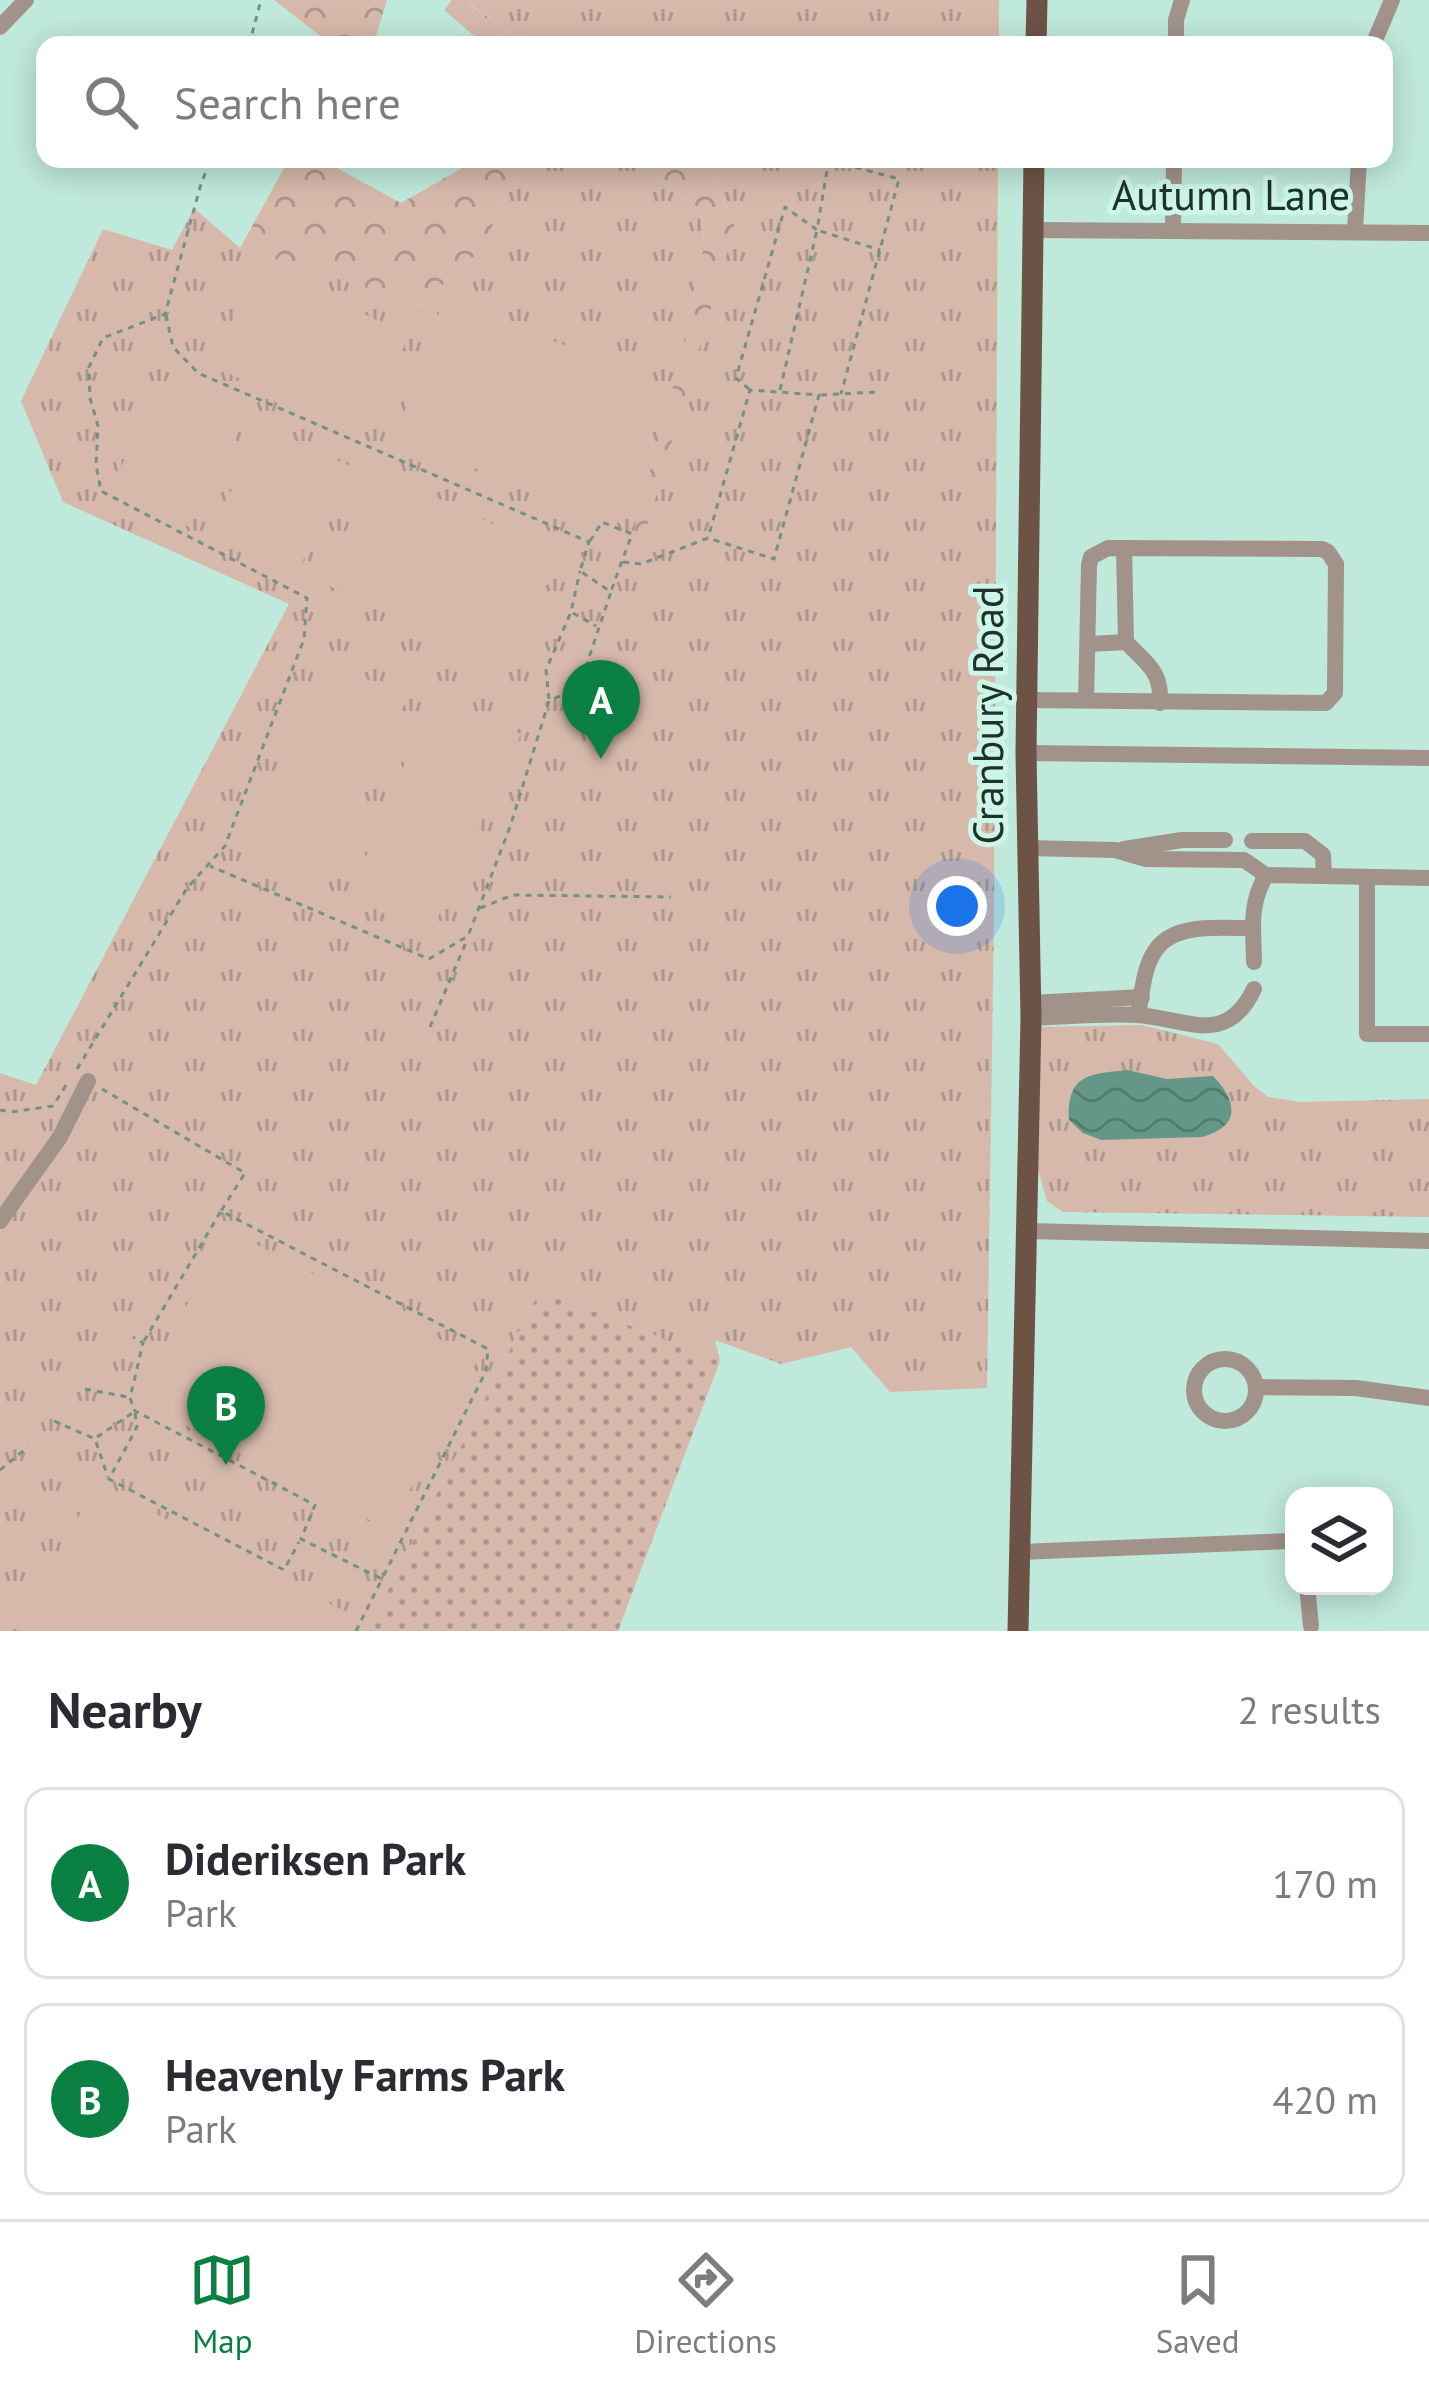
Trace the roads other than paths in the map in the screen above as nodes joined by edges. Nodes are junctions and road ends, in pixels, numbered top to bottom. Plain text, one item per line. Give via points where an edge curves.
1 (26, 0) edge
2 (1037, 0) edge
3 (1182, 0) edge
4 (1392, 0) edge
5 (0, 27) edge
6 (1036, 36) edge
7 (1176, 36) edge
8 (1377, 36) edge
9 (1034, 168) edge
10 (1174, 168) edge
11 (1358, 168) edge
12 (1032, 230) junction
13 (1173, 231) junction
14 (1354, 231) junction
15 (1429, 233) edge
16 (1124, 548) junction
17 (1126, 642) junction
18 (1089, 644) junction
19 (1026, 700) junction
20 (1086, 701) junction
21 (1160, 704) junction
22 (1026, 754) junction
23 (1429, 758) edge
24 (1225, 840) dead end
25 (1252, 841) dead end
26 (1026, 848) junction
27 (1115, 850) junction
28 (1266, 875) junction
29 (1324, 876) junction
30 (1367, 878) junction
31 (1429, 878) edge
32 (1253, 928) junction
33 (1254, 962) dead end
34 (1254, 989) dead end
35 (1140, 1006) junction
36 (1031, 1010) junction
37 (1429, 1034) edge
38 (88, 1081) road end
39 (0, 1221) edge
40 (1028, 1232) junction
41 (1428, 1239) edge
42 (1256, 1387) dead end
43 (1429, 1398) edge
44 (1285, 1541) edge
45 (1020, 1552) junction
46 (1308, 1595) edge
47 (1311, 1626) dead end
48 (1018, 1631) edge

1 - 5 street
2 - 6 main road
3 - 7 street
4 - 8 street
9 - 12 main road, Cranbury Road
10 - 13 street
11 - 14 street
12 - 13 street, Autumn Lane
12 - 19 main road, Cranbury Road
13 - 14 street, Autumn Lane
14 - 15 street, Autumn Lane
16 - 17 street
16 - 18 street via 1091,557
16 - 21 street via 1322,549 1336,564 1332,699
17 - 18 street
17 - 21 street via 1158,676
18 - 20 street
19 - 20 street
19 - 22 main road, Cranbury Road
20 - 21 street
22 - 23 street
22 - 26 main road, Cranbury Road
24 - 27 street
25 - 29 street via 1305,841 1323,855
26 - 27 street
26 - 36 main road, Cranbury Road
27 - 28 street via 1146,859 1244,860
28 - 29 street
28 - 32 street
29 - 30 street
30 - 31 street
30 - 37 street via 1367,1034
32 - 33 street
32 - 35 street via 1169,936 1154,951
34 - 35 street via 1232,1018 1200,1028
35 - 36 street
36 - 40 main road, Cranbury Road
38 - 39 street via 60,1137
40 - 41 street
40 - 45 main road, Cranbury Road
42 - 43 street
44 - 45 street
45 - 48 main road, Cranbury Road
46 - 47 street

